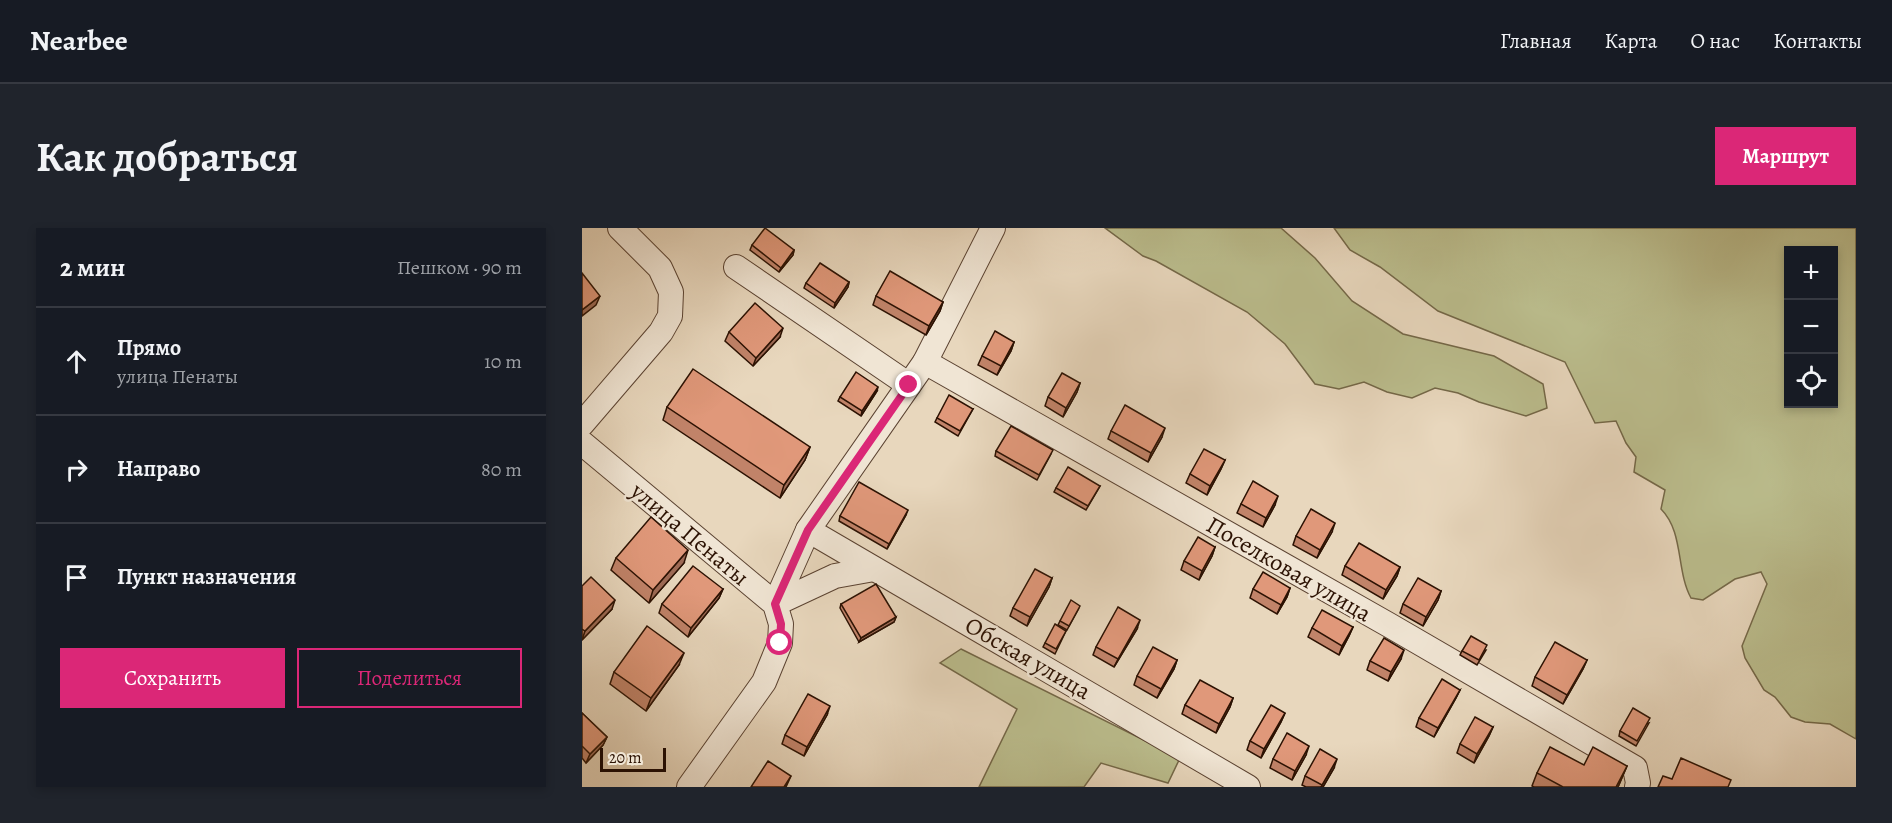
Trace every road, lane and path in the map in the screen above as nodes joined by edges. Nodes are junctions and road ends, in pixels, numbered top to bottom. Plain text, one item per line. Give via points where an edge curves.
1 (620, 228) edge
2 (993, 228) edge
3 (736, 267) dead end
4 (925, 362) junction
5 (909, 385) junction
6 (582, 424) edge
7 (582, 443) edge
8 (808, 530) junction
9 (874, 568) junction
10 (775, 604) junction
11 (689, 787) edge
12 (1248, 787) edge
13 (1637, 787) edge

1 - 6 street via 660,268 671,292 670,316 662,332
2 - 4 street
3 - 5 street
4 - 5 street
4 - 13 street, Поселковая улица via 1635,768
5 - 8 street
7 - 10 street, улица Пенаты
8 - 9 street, Обская улица
8 - 10 street
9 - 10 street via 835,576
9 - 12 street, Обская улица
10 - 11 street via 781,624 780,643 764,682

